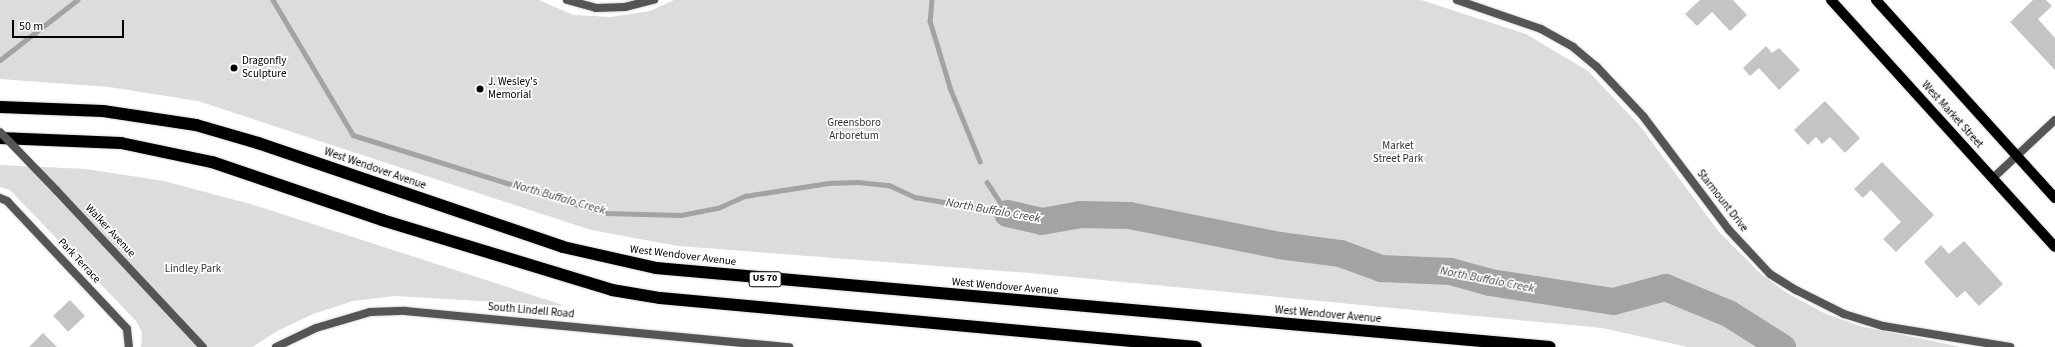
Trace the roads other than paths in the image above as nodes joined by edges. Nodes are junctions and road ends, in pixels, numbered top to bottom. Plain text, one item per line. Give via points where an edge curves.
1 (567, 0) edge
2 (654, 0) edge
3 (1457, 0) edge
4 (1831, 0) edge
5 (1876, 0) edge
6 (0, 107) edge
7 (2055, 120) edge
8 (0, 132) edge
9 (0, 138) edge
10 (2017, 154) junction
11 (1993, 178) junction
12 (0, 198) edge
13 (2055, 198) edge
14 (2055, 247) edge
15 (129, 347) edge
16 (203, 347) edge
17 (276, 347) edge
18 (789, 347) edge
19 (1196, 347) edge
20 (1550, 347) edge
21 (2010, 347) edge

1 - 2 street via 596,8 626,7
3 - 21 street, Starmount Drive via 1541,29 1574,47 1599,68 1643,116 1729,230 1770,274 1844,314 1883,326
4 - 11 main road, West Market Street
5 - 10 main road, West Market Street
6 - 20 highway, West Wendover Avenue / US 70 via 81,109 196,125 258,143 563,247 656,268
7 - 10 street
8 - 16 street, Walker Avenue, bridge
9 - 19 highway via 113,142 212,162 382,220 612,290 660,298
10 - 11 street
10 - 13 main road, West Market Street
11 - 14 main road, West Market Street
12 - 15 street, Park Terrace via 7,201 127,329
17 - 18 street, South Lindell Road via 316,328 370,312 405,310

